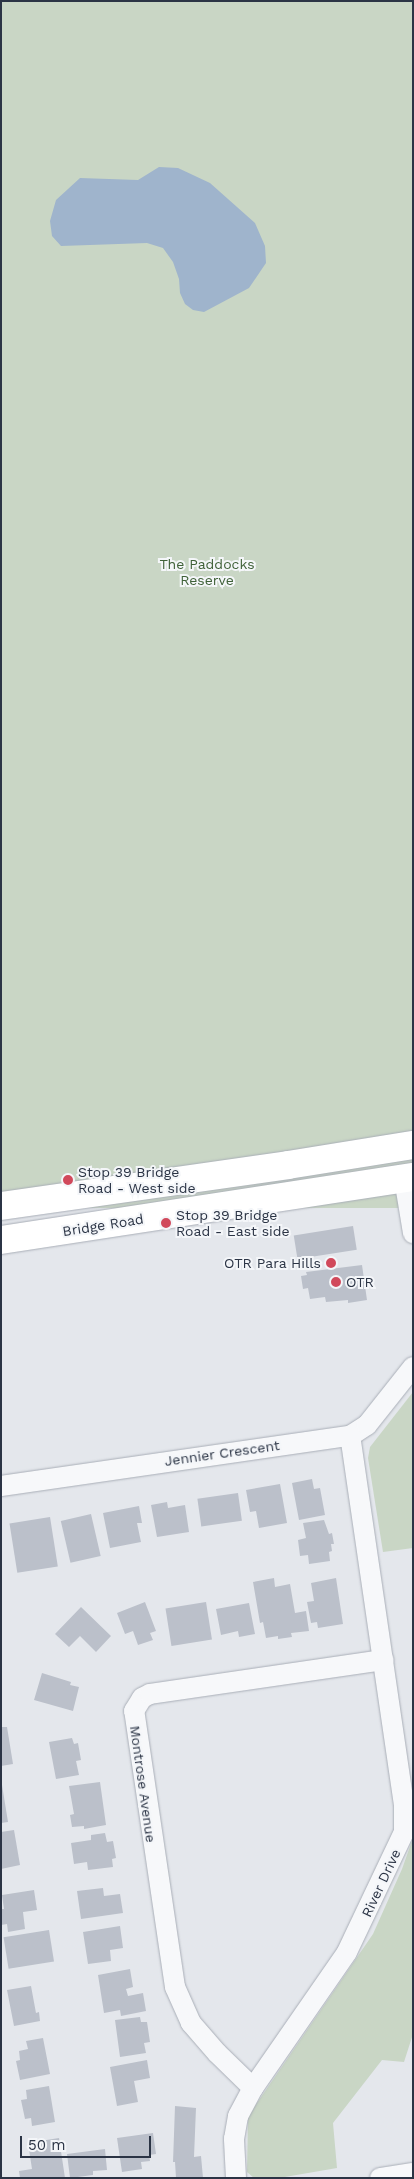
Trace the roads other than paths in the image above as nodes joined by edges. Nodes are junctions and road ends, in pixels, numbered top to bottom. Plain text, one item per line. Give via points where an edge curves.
1 (406, 1146) edge
2 (408, 1178) edge
3 (1, 1206) edge
4 (413, 1234) edge
5 (1, 1240) edge
6 (413, 1367) edge
7 (350, 1436) junction
8 (1, 1486) edge
9 (384, 1660) junction
10 (254, 2088) junction
11 (236, 2178) edge

1 - 2 main road
1 - 3 main road
2 - 4 street
2 - 5 main road, Bridge Road
6 - 7 street, Jennier Crescent via 367,1425
7 - 8 street, Jennier Crescent
7 - 9 street, River Drive
9 - 10 street, River Drive via 404,1805 404,1832 347,1952
9 - 10 street, Montrose Avenue via 150,1694 142,1698 134,1711 175,1987 191,2023
10 - 11 street, River Drive via 234,2127

